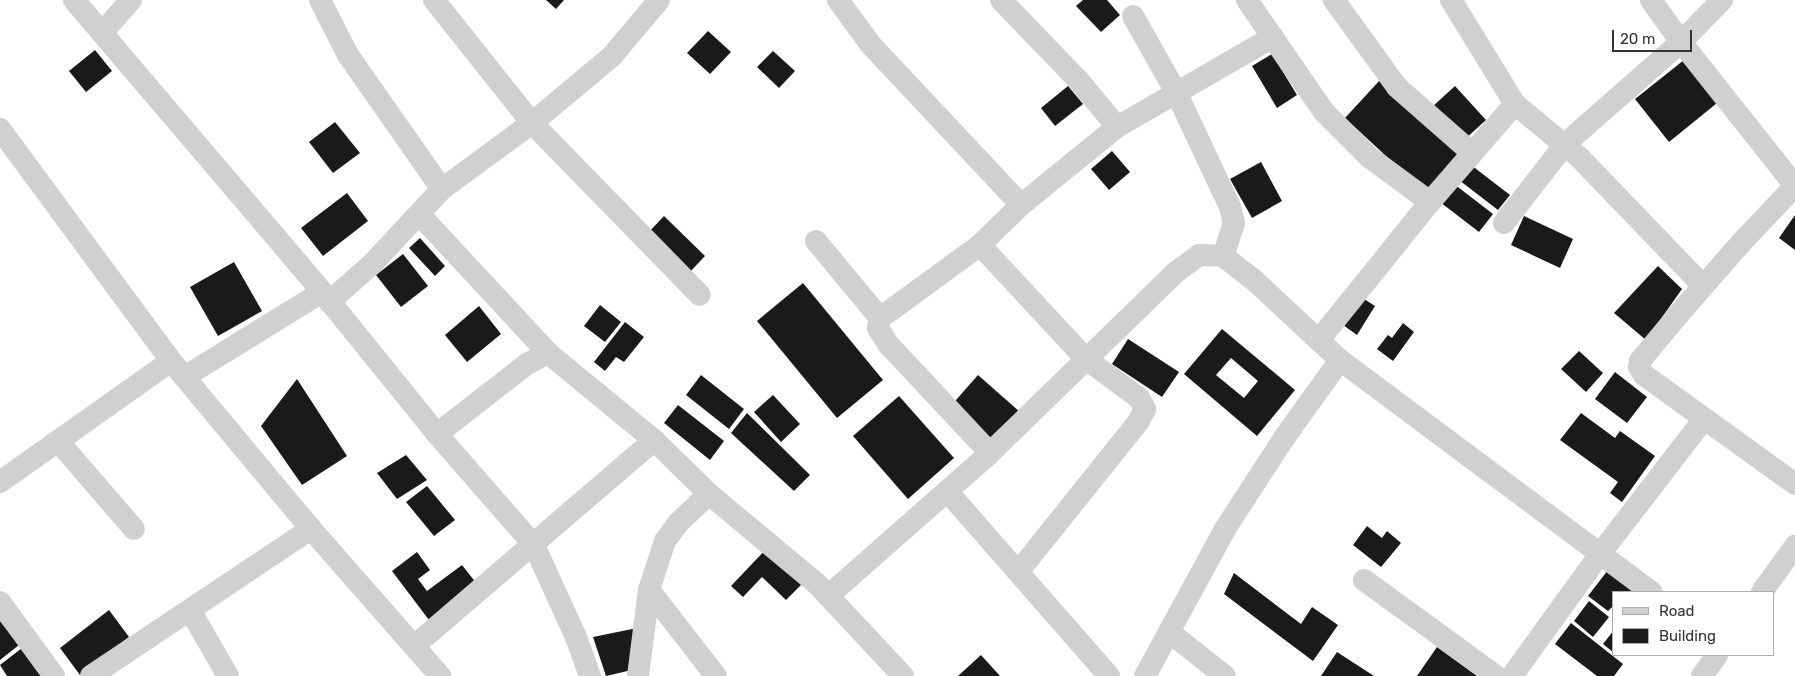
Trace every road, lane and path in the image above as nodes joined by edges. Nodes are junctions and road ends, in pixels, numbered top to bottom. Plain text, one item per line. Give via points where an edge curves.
1 (74, 0) edge
2 (131, 0) edge
3 (320, 0) edge
4 (434, 0) edge
5 (659, 0) edge
6 (838, 0) edge
7 (1001, 0) edge
8 (1247, 0) edge
9 (1334, 0) edge
10 (1451, 0) edge
11 (1651, 0) edge
12 (1722, 0) edge
13 (1133, 16) dead end
14 (102, 33) junction
15 (1273, 37) junction
16 (1681, 42) junction
17 (1177, 94) junction
18 (1515, 104) junction
19 (532, 123) junction
20 (1117, 128) junction
21 (3, 140) edge
22 (1565, 144) junction
23 (1472, 153) junction
24 (442, 189) junction
25 (1430, 202) junction
26 (1021, 205) junction
27 (419, 214) junction
28 (1504, 223) dead end
29 (816, 241) dead end
30 (980, 245) junction
31 (1223, 256) junction
32 (1703, 286) junction
33 (700, 295) dead end
34 (325, 297) junction
35 (880, 318) junction
36 (1319, 340) junction
37 (548, 353) junction
38 (1086, 359) junction
39 (1340, 360) junction
40 (178, 369) junction
41 (1704, 419) junction
42 (437, 434) junction
43 (654, 440) junction
44 (58, 441) junction
45 (990, 453) junction
46 (0, 482) edge
47 (1795, 484) edge
48 (947, 491) junction
49 (709, 494) junction
50 (134, 529) dead end
51 (311, 529) junction
52 (534, 545) junction
53 (1795, 546) edge
54 (1600, 554) junction
55 (1018, 572) junction
56 (1364, 580) dead end
57 (649, 590) junction
58 (1651, 591) edge
59 (1763, 591) edge
60 (828, 596) junction
61 (0, 602) edge
62 (190, 610) junction
63 (1169, 632) junction
64 (414, 646) junction
65 (1716, 656) edge
66 (54, 676) edge
67 (91, 676) edge
68 (228, 676) edge
69 (440, 676) edge
70 (590, 676) edge
71 (638, 676) edge
72 (716, 676) edge
73 (903, 676) edge
74 (1108, 676) edge
75 (1145, 676) edge
76 (1225, 676) edge
77 (1496, 676) edge
78 (1512, 676) edge
79 (1702, 676) edge

1 - 14 street
2 - 14 street
3 - 24 street via 348,55
4 - 19 street
5 - 19 street via 612,56
6 - 26 street via 872,45
7 - 20 street via 1080,82
8 - 15 street
9 - 23 street via 1397,87
10 - 18 street
11 - 16 street
12 - 16 street
13 - 17 street
14 - 34 street
15 - 17 street
15 - 25 street via 1329,117 1369,157
16 - 22 street
16 - 32 street via 1795,186
17 - 20 street
17 - 31 street via 1230,207 1234,223
18 - 22 street
18 - 23 street
19 - 24 street
19 - 33 street
20 - 26 street
21 - 40 street
22 - 28 street
22 - 32 street
23 - 25 street
24 - 27 street
25 - 36 street
26 - 30 street
27 - 34 street via 372,264
27 - 37 street
29 - 35 street
30 - 35 street
30 - 38 street
31 - 36 street
31 - 38 street via 1199,255 1184,266
32 - 41 street via 1640,361 1639,367 1644,376
34 - 40 street
34 - 42 street
35 - 45 street via 878,328 888,344
36 - 39 street
37 - 42 street via 527,364
37 - 43 street
38 - 45 street
38 - 55 street via 1139,398 1144,409 1139,421
39 - 54 street
39 - 63 street via 1224,529
40 - 44 street
40 - 51 street
41 - 47 street
41 - 54 street
42 - 52 street
43 - 49 street
43 - 52 street
44 - 46 street
44 - 50 street
45 - 48 street
48 - 55 street
48 - 60 street
49 - 57 street via 678,523 665,541
49 - 60 street
51 - 62 street
51 - 64 street
52 - 64 street
52 - 70 street
53 - 59 street
54 - 58 street
54 - 78 street
55 - 74 street
56 - 77 street
57 - 71 street
57 - 72 street
60 - 73 street
61 - 66 street
62 - 67 street
62 - 68 street
63 - 75 street
63 - 76 street
64 - 69 street
65 - 79 street

